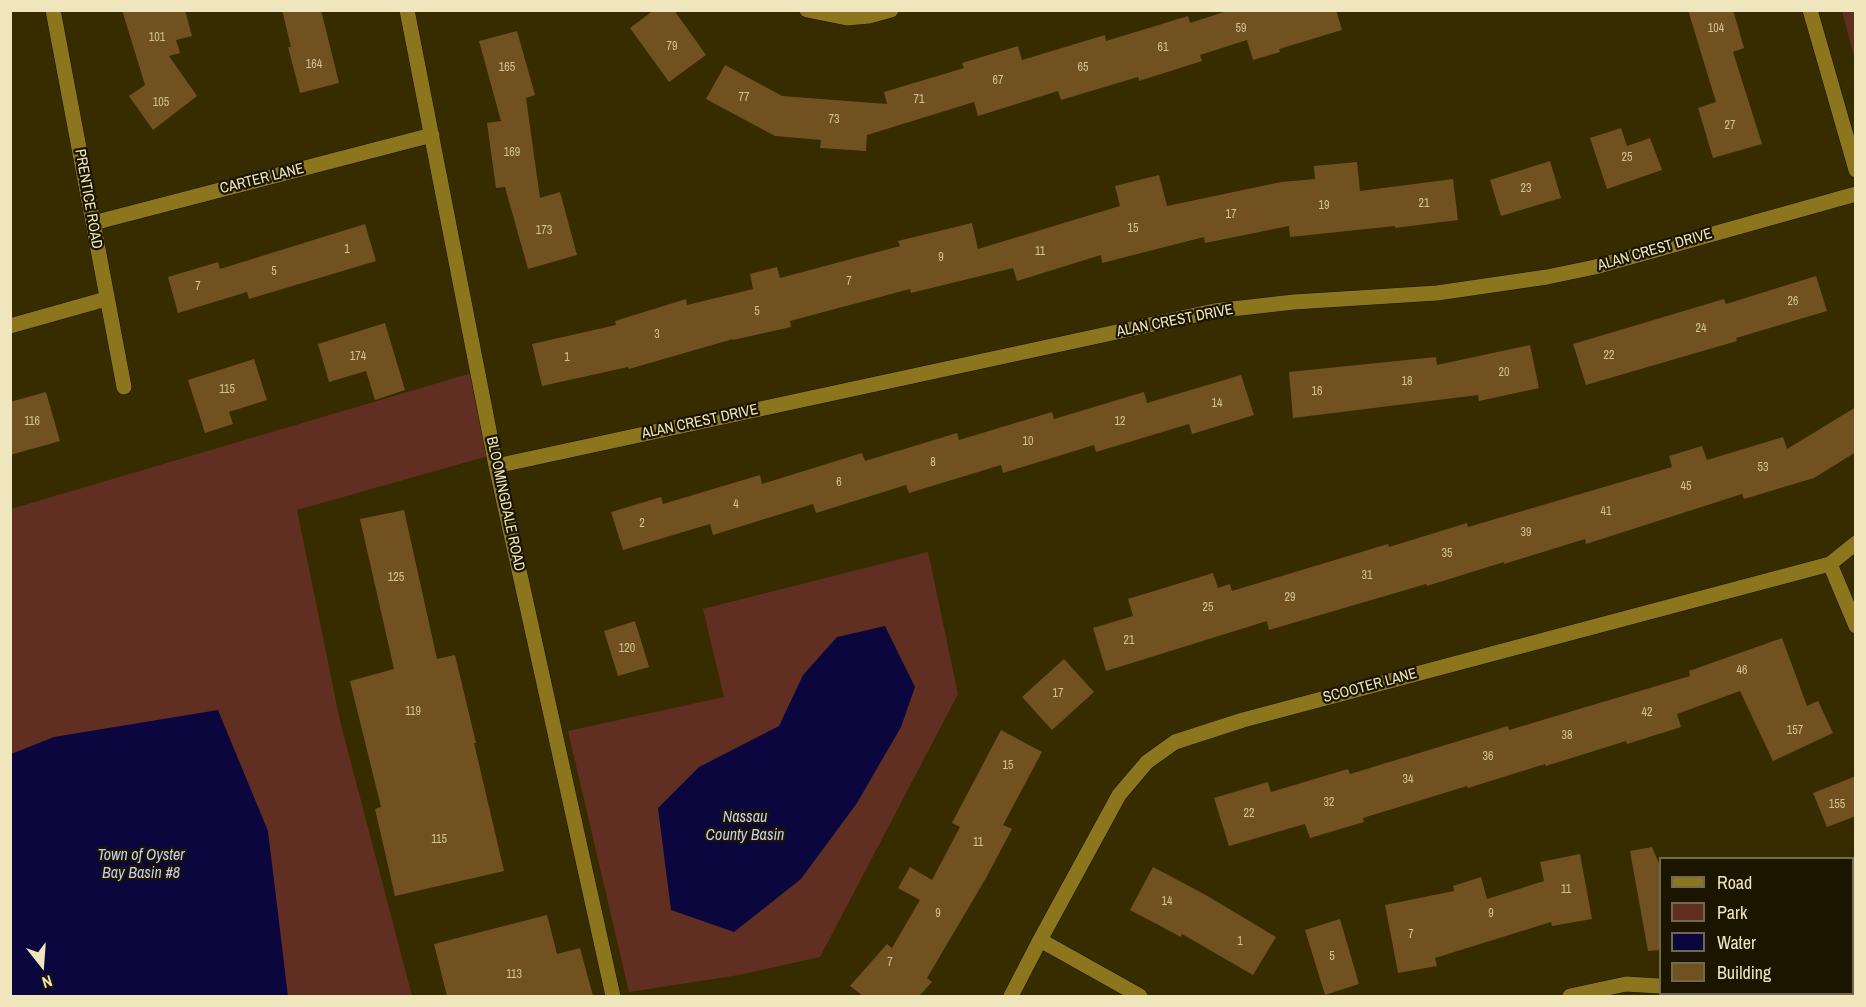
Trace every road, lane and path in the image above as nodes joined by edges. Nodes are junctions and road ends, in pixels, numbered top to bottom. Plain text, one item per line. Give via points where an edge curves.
1 (53, 10) edge
2 (407, 10) edge
3 (807, 10) edge
4 (891, 10) edge
5 (1809, 10) edge
6 (432, 135) junction
7 (1856, 170) edge
8 (1856, 194) edge
9 (93, 223) junction
10 (106, 299) junction
11 (10, 326) edge
12 (124, 387) dead end
13 (496, 466) junction
14 (1856, 543) edge
15 (1830, 564) junction
16 (1856, 626) edge
17 (1040, 940) junction
18 (1659, 986) edge
19 (613, 996) edge
20 (1011, 996) edge
21 (1140, 996) edge
22 (1570, 996) edge

1 - 9 street, PRENTICE ROAD
2 - 6 street, BLOOMINGDALE ROAD
3 - 4 street via 847,18
5 - 7 street
6 - 9 street, CARTER LANE
6 - 13 street, BLOOMINGDALE ROAD
8 - 13 street, ALAN CREST DRIVE via 1547,277 1437,293 1214,311
9 - 10 street, PRENTICE ROAD
10 - 11 street
10 - 12 street, PRENTICE ROAD
13 - 19 street, BLOOMINGDALE ROAD
14 - 15 street, SCOOTER LANE
15 - 16 street
15 - 17 street, SCOOTER LANE via 1254,717 1175,742 1147,762 1119,795
17 - 20 street, SCOOTER LANE
17 - 21 street
18 - 22 street via 1626,984

